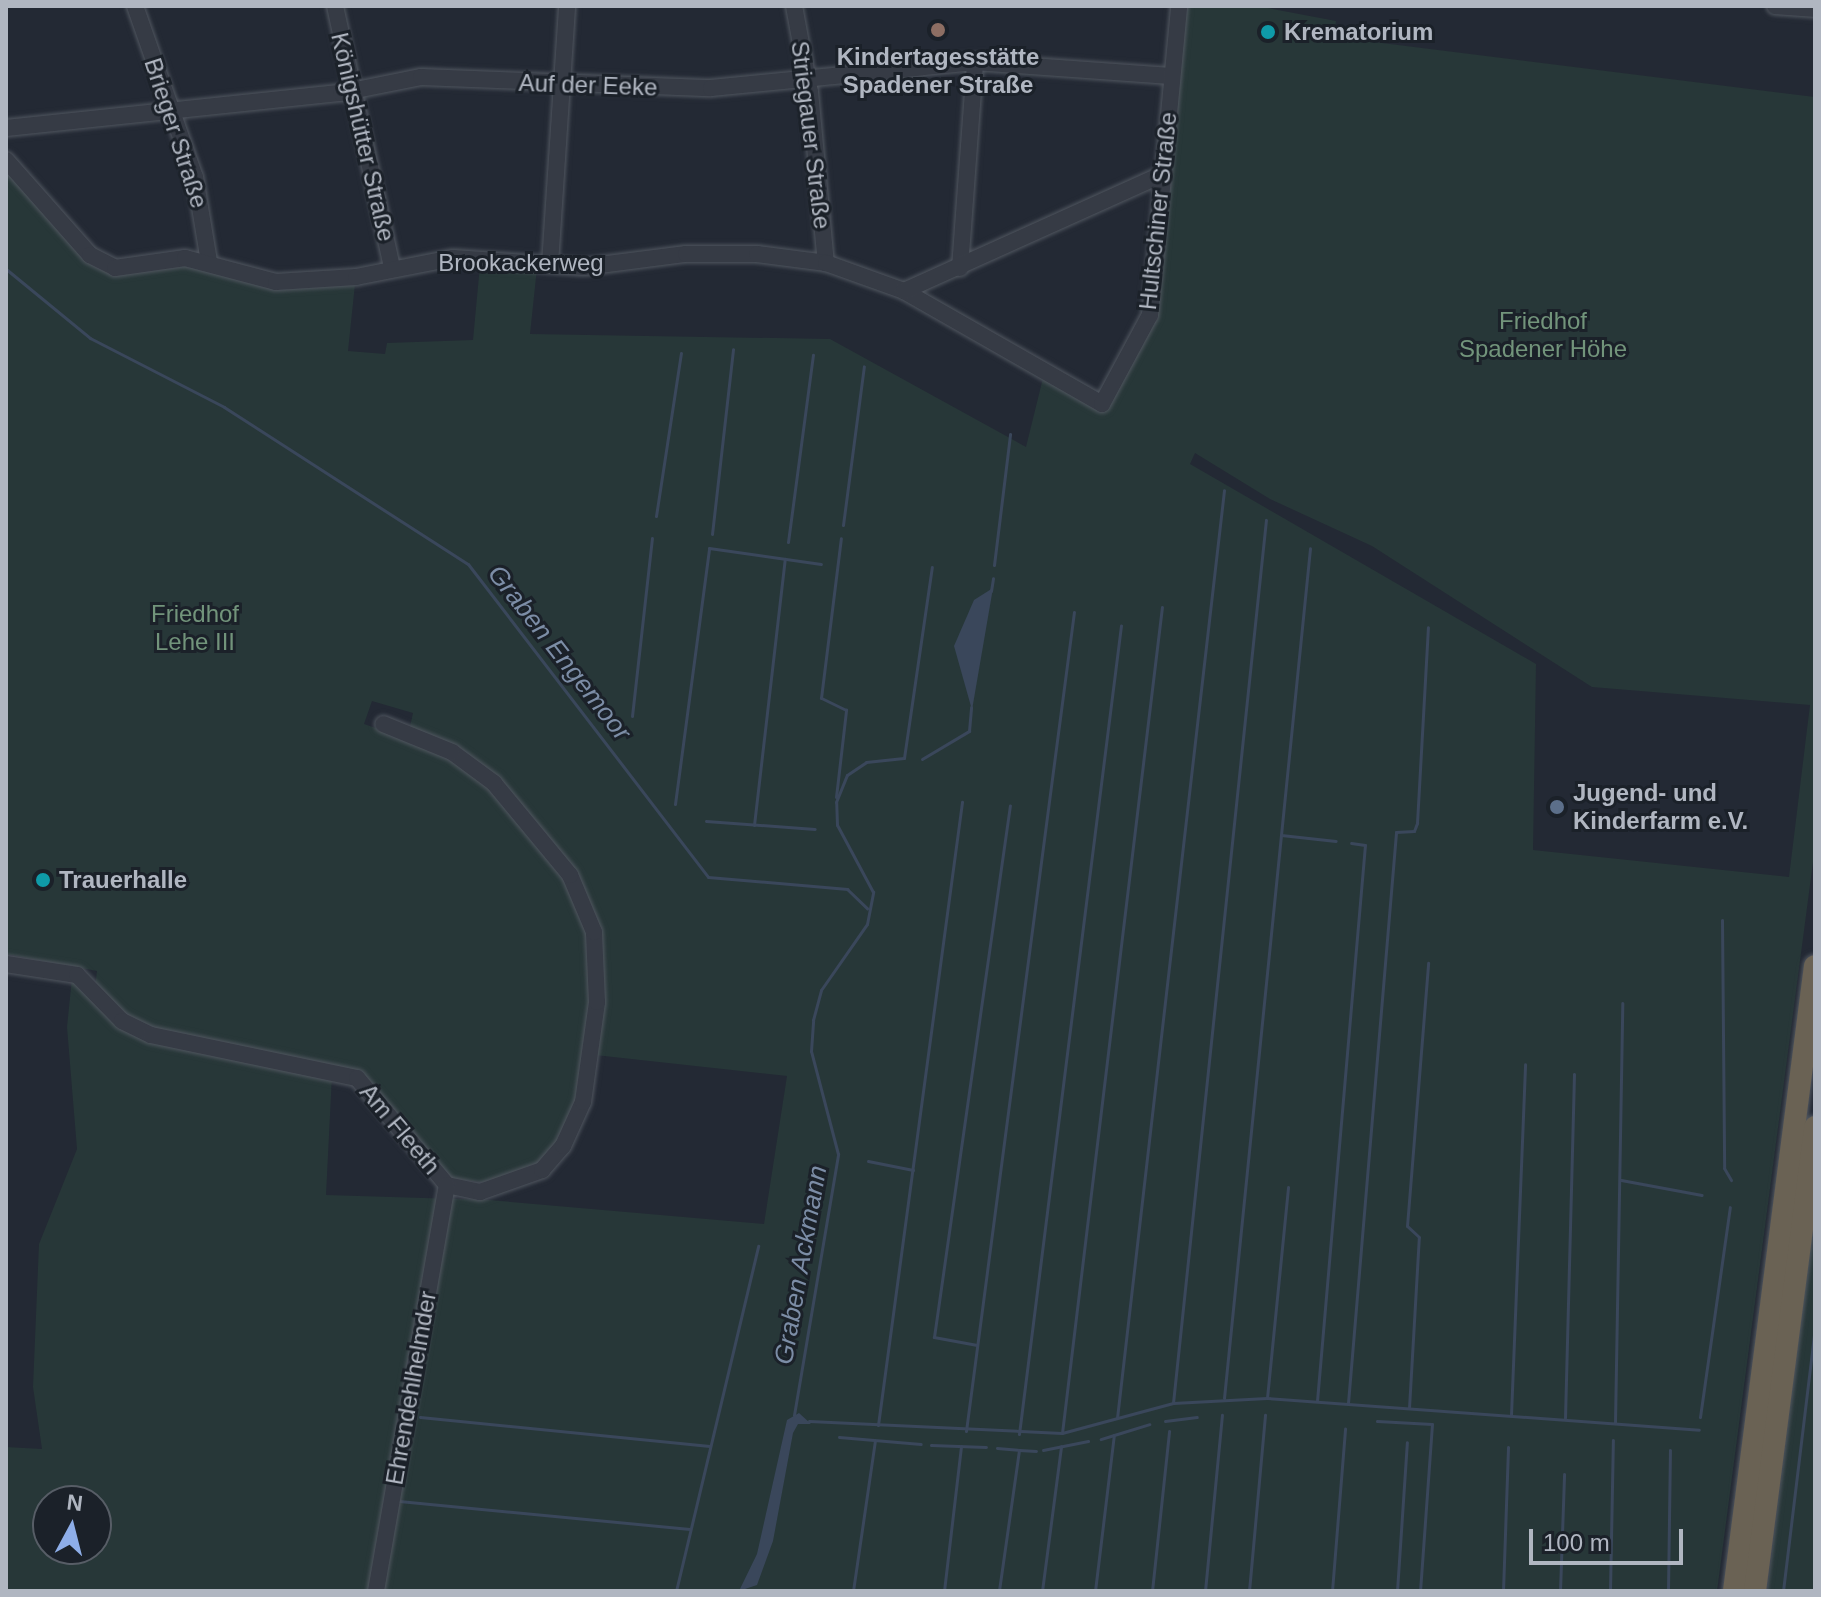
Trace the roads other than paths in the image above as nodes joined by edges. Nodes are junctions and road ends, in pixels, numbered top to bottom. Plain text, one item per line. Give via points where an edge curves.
1 (135, 6) edge
2 (335, 6) edge
3 (567, 6) edge
4 (794, 6) edge
5 (1179, 6) edge
6 (1775, 6) edge
7 (1815, 9) edge
8 (975, 62) junction
9 (1171, 76) junction
10 (806, 79) junction
11 (563, 84) junction
12 (356, 87) junction
13 (174, 112) junction
14 (6, 128) edge
15 (6, 160) edge
16 (1163, 174) junction
17 (209, 262) junction
18 (826, 263) junction
19 (550, 264) junction
20 (392, 268) junction
21 (960, 268) junction
22 (904, 291) junction
23 (1102, 404) joint
24 (383, 724) dead end
25 (6, 964) edge
26 (1815, 966) edge
27 (1815, 1127) edge
28 (447, 1185) junction
29 (376, 1591) edge
30 (1734, 1591) edge
31 (1755, 1591) edge

1 - 13 street, Brieger Straße
2 - 12 street, Königshütter Straße
3 - 11 street
4 - 10 street, Striegauer Straße
5 - 9 street, Hultschiner Straße
6 - 7 street
8 - 9 street, Auf der Eeke
8 - 10 street, Auf der Eeke
8 - 21 street
9 - 16 street, Hultschiner Straße
10 - 11 street, Auf der Eeke via 711,88
10 - 18 street, Striegauer Straße
11 - 12 street, Auf der Eeke via 421,77
11 - 19 street
12 - 13 street, Auf der Eeke
12 - 20 street, Königshütter Straße
13 - 14 street, Auf der Eeke
13 - 17 street, Brieger Straße via 195,177
15 - 17 street, Brookackerweg via 101,263
16 - 21 street
16 - 23 street, Hultschiner Straße via 1150,315
17 - 20 street, Brookackerweg via 276,282
18 - 19 street, Brookackerweg via 686,254 584,267
18 - 22 street, Brookackerweg
19 - 20 street, Brookackerweg via 453,258
21 - 22 street
22 - 23 street, Brookackerweg
24 - 28 street, Am Fleeth via 452,752 494,783 570,875 594,932 591,1052 583,1102 563,1146 542,1170 506,1188
25 - 28 street, Am Fleeth via 77,975 122,1021 151,1035 357,1078
26 - 30 highway
27 - 31 highway
28 - 29 street, Ehrendehlhelmder

